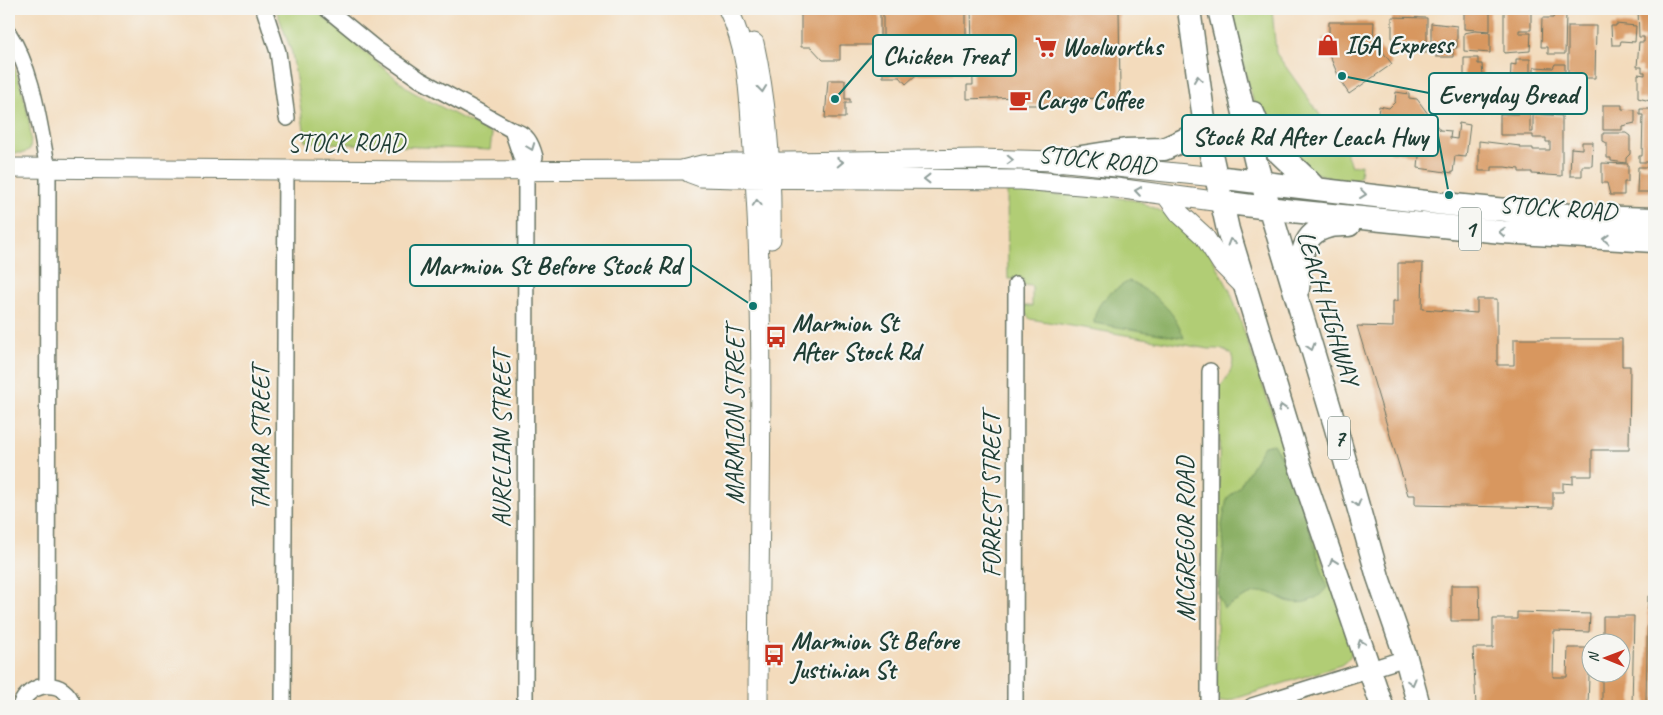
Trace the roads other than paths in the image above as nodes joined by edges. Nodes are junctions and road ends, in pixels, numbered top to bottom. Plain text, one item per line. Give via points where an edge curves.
1 (264, 9) edge
2 (327, 9) edge
3 (728, 9) edge
4 (741, 9) edge
5 (1189, 9) edge
6 (1219, 9) edge
7 (9, 34) edge
8 (1230, 59) junction
9 (287, 118) dead end
10 (1205, 128) junction
11 (1056, 161) junction
12 (9, 168) edge
13 (48, 169) junction
14 (286, 170) junction
15 (526, 171) junction
16 (762, 171) junction
17 (1216, 177) junction
18 (1262, 182) junction
19 (1314, 188) junction
20 (1166, 195) junction
21 (1221, 202) junction
22 (1269, 209) junction
23 (1654, 218) edge
24 (1390, 221) junction
25 (1654, 241) edge
26 (1016, 284) dead end
27 (1244, 286) junction
28 (1297, 300) junction
29 (1210, 371) dead end
30 (1406, 658) junction
31 (1370, 669) junction
32 (47, 685) junction
33 (20, 706) edge
34 (73, 706) edge
35 (283, 706) edge
36 (525, 706) edge
37 (758, 706) edge
38 (768, 706) edge
39 (1015, 706) edge
40 (1209, 706) edge
41 (1252, 706) edge
42 (1382, 706) edge
43 (1419, 706) edge

1 - 9 street via 278,52
2 - 15 street, AURELIAN STREET via 419,79 512,130
3 - 16 main road, MARMION STREET via 739,36 746,68
4 -> 16 main road, MARMION STREET via 754,42 761,75
10 -> 5 highway, 7
6 - 8 highway, LEACH HIGHWAY / 7
7 - 13 street via 24,65 36,106
8 - 18 highway, LEACH HIGHWAY / 7
8 - 19 highway via 1260,131
10 - 11 highway via 1164,149 1126,150
10 - 17 highway, 7
16 -> 11 main road, STOCK ROAD via 928,159
11 - 17 main road, STOCK ROAD
12 - 13 main road, STOCK ROAD
13 - 14 main road, STOCK ROAD
13 - 32 street
14 - 15 main road, STOCK ROAD
14 - 35 street, TAMAR STREET
15 - 16 main road, STOCK ROAD via 682,170 702,164
15 - 36 street, AURELIAN STREET
20 -> 16 main road, STOCK ROAD via 1021,180
37 -> 16 main road, MARMION STREET
16 - 38 main road, MARMION STREET
17 - 18 highway, STOCK ROAD / 1
17 - 21 highway, 7
18 - 19 highway, STOCK ROAD / 1
18 - 22 highway, LEACH HIGHWAY / 7
19 -> 23 highway, STOCK ROAD / 1 via 1478,209
20 - 21 main road, STOCK ROAD
20 - 27 main road
21 - 22 highway, STOCK ROAD / 1
27 -> 21 highway, 7
22 - 24 highway, STOCK ROAD / 1
22 - 28 highway, LEACH HIGHWAY / 7
25 -> 24 highway, STOCK ROAD / 1 via 1550,236
24 - 28 highway via 1365,225 1330,224 1311,236 1304,244
26 - 39 street, FORREST STREET
31 -> 27 highway, 7 via 1299,463
28 -> 30 highway, LEACH HIGHWAY / 7 via 1378,577
29 - 40 street, MCGREGOR ROAD
30 - 31 street
30 -> 43 highway, LEACH HIGHWAY / 7
31 - 41 street
31 - 42 highway, 7
32 - 33 street via 33,688 24,696
32 - 34 street via 66,693

